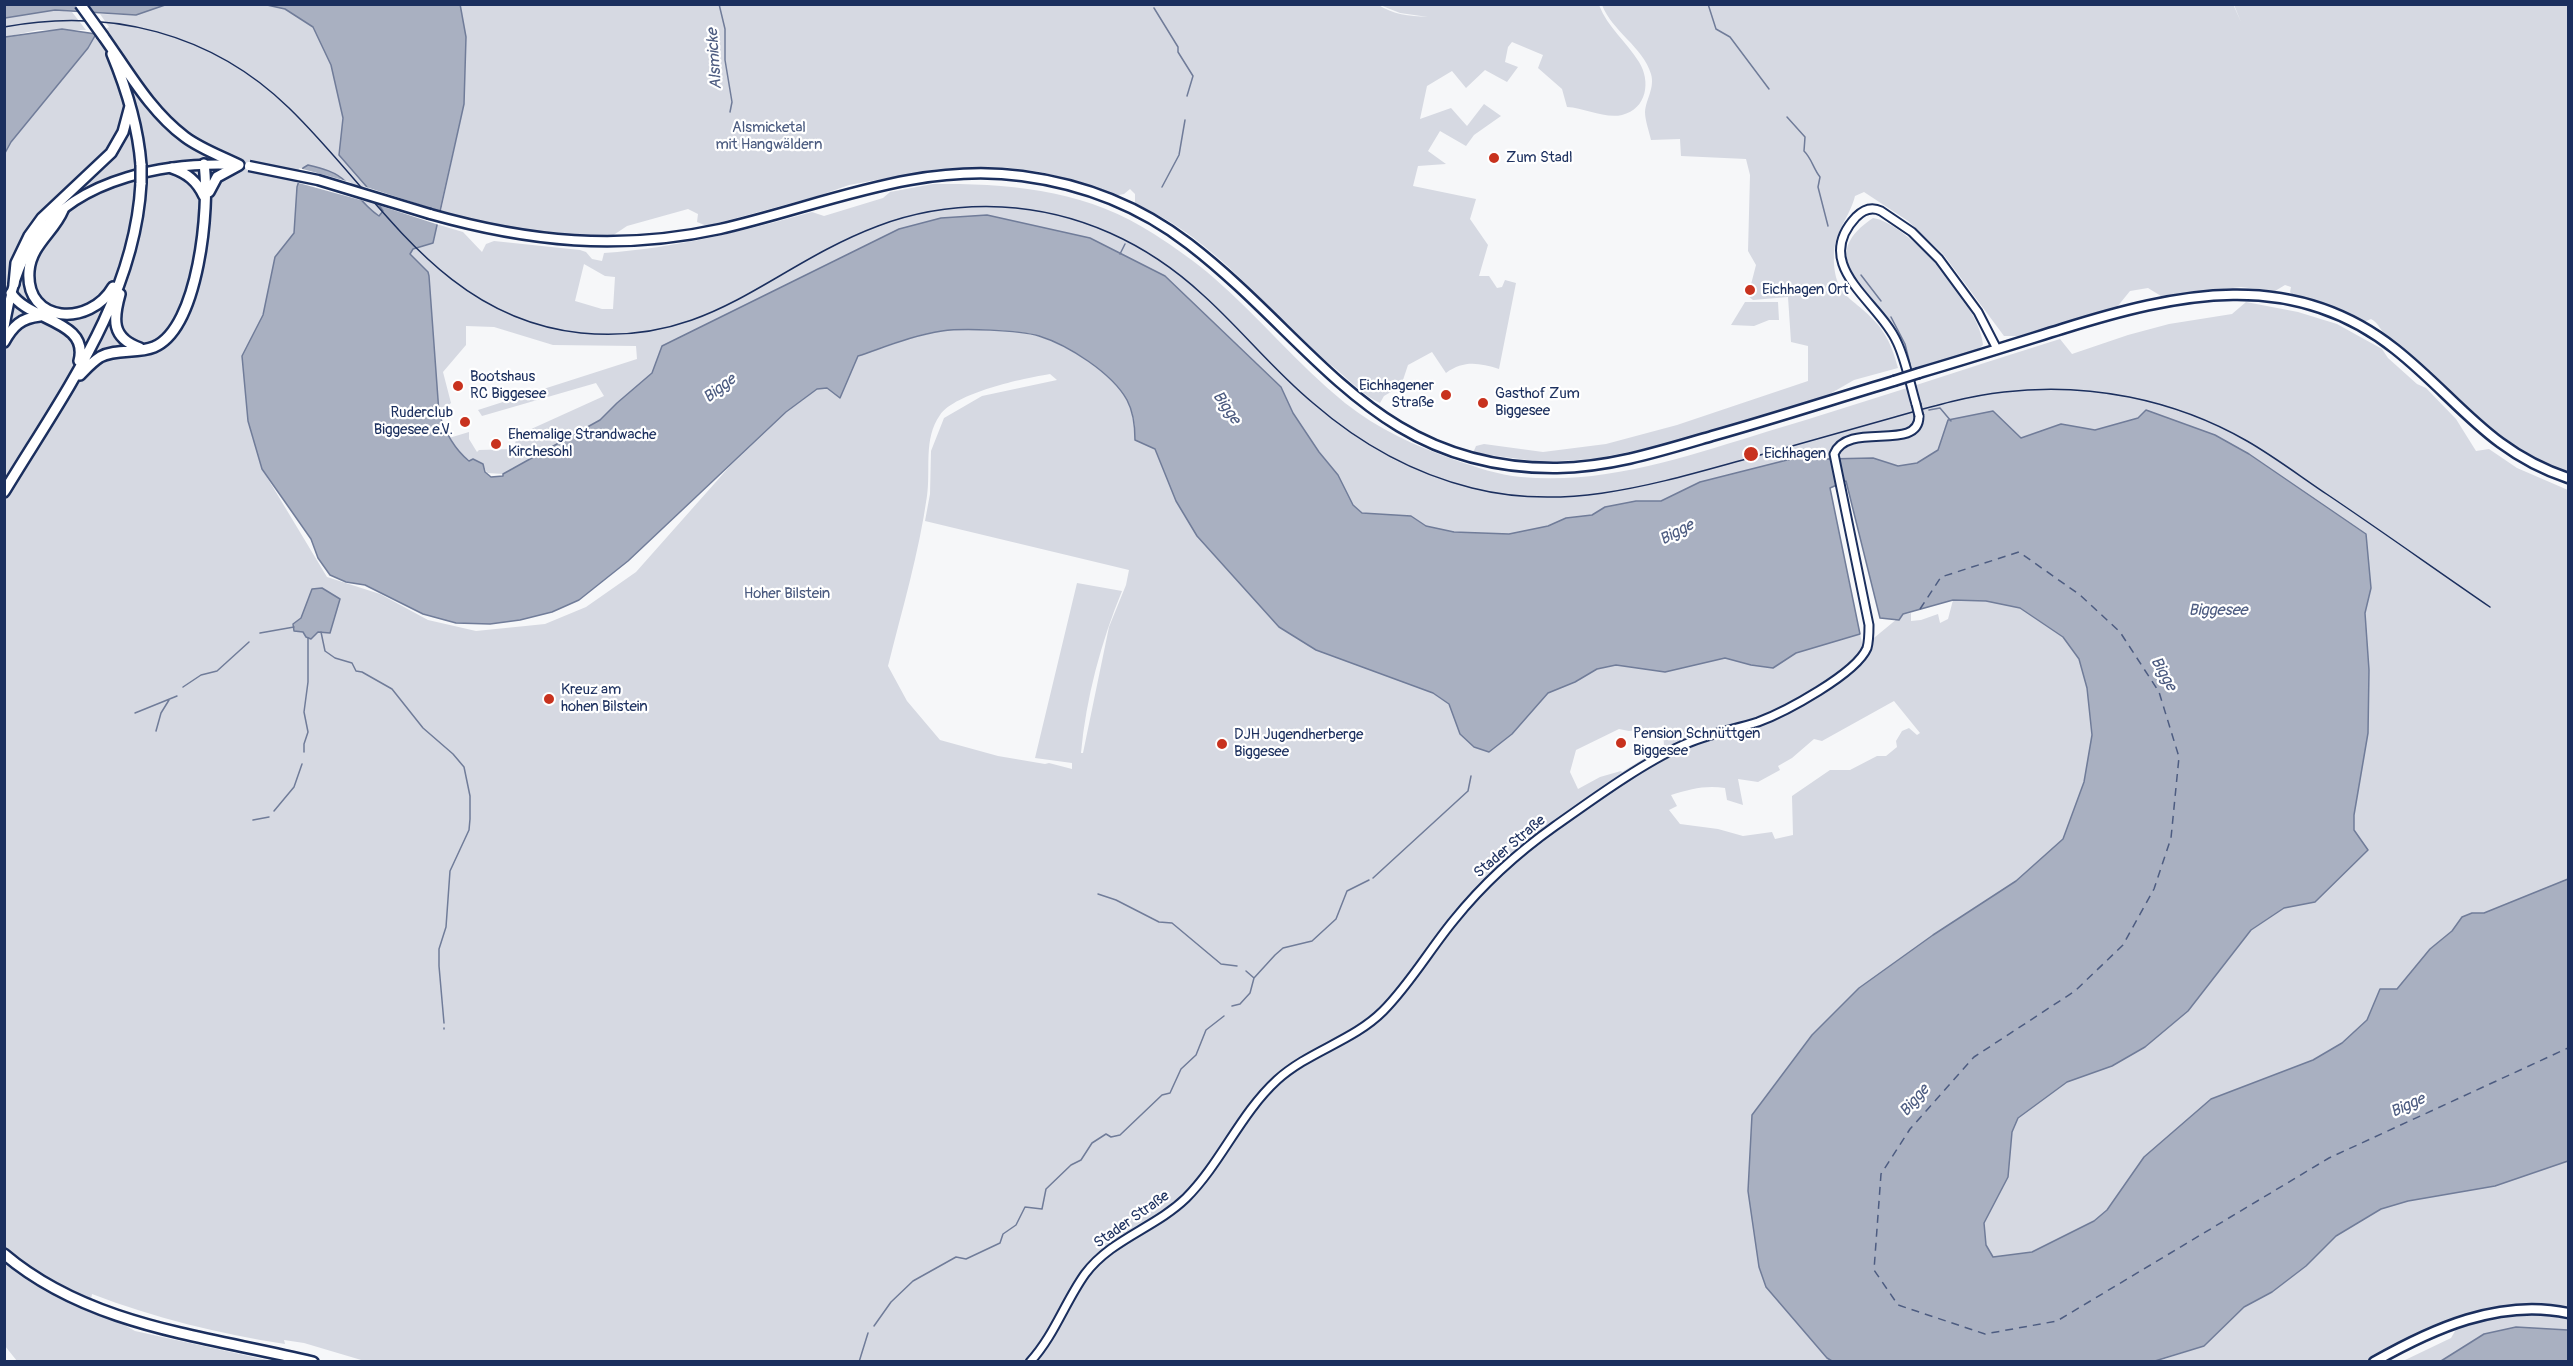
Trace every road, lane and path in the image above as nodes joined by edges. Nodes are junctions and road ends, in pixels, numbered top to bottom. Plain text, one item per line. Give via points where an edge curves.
1 (80, 4) edge
2 (124, 72) junction
3 (130, 106) junction
4 (204, 164) junction
5 (244, 165) junction
6 (171, 168) junction
7 (207, 202) junction
8 (63, 210) junction
9 (122, 276) junction
10 (13, 289) junction
11 (42, 316) junction
12 (4, 330) edge
13 (4, 342) edge
14 (142, 349) junction
15 (1997, 349) junction
16 (73, 381) junction
17 (2568, 478) edge
18 (4, 492) edge
19 (4, 1254) edge
20 (2568, 1313) edge
21 (313, 1362) edge
22 (1030, 1362) edge
23 (2374, 1362) edge

1 - 2 main road, bridge
2 - 3 main road
2 - 5 main road via 178,132 198,146
3 - 9 main road, bridge via 139,144 141,183 136,226
3 - 10 main road via 123,132 111,153 42,218 29,236 15,263
4 - 5 main road
4 - 6 main road
4 - 7 main road
5 - 7 main road via 217,177
5 - 15 main road, bridge via 318,180 465,224 559,240 642,241 723,228 838,195 933,176 1003,174 1064,183 1123,204 1188,243 1340,385 1384,418 1446,449 1518,466 1580,467 1639,457
6 - 7 main road via 189,176
6 - 8 main road via 105,186
7 - 14 main road via 199,261 189,297 167,338 154,347
8 - 9 main road via 31,261 29,279 37,300 65,316 82,313 101,303
8 - 10 main road via 36,237
9 - 14 main road via 116,328 124,341
9 - 16 main road
10 - 11 main road via 21,305
10 - 12 main road
11 - 13 main road via 20,322
11 - 16 main road via 74,332 80,340 81,353
14 - 16 main road via 105,354
15 - 17 main road via 2168,300 2226,294 2280,297 2324,309 2368,330 2410,362 2490,436 2520,457
15 - 22 street, Stader Straße, bridge via 1978,312 1924,242 1881,210 1861,212 1841,244 1843,267 1897,343 1919,416 1918,425 1909,434 1850,440 1839,445 1834,454 1869,625 1866,648 1853,665 1785,711 1701,738 1662,756 1522,850 1475,895 1386,1009 1358,1032 1277,1080 1187,1198 1095,1262 1044,1346
16 - 18 main road
19 - 21 main road via 37,1279 94,1308 163,1329
20 - 23 main road via 2529,1310 2484,1315 2431,1332

